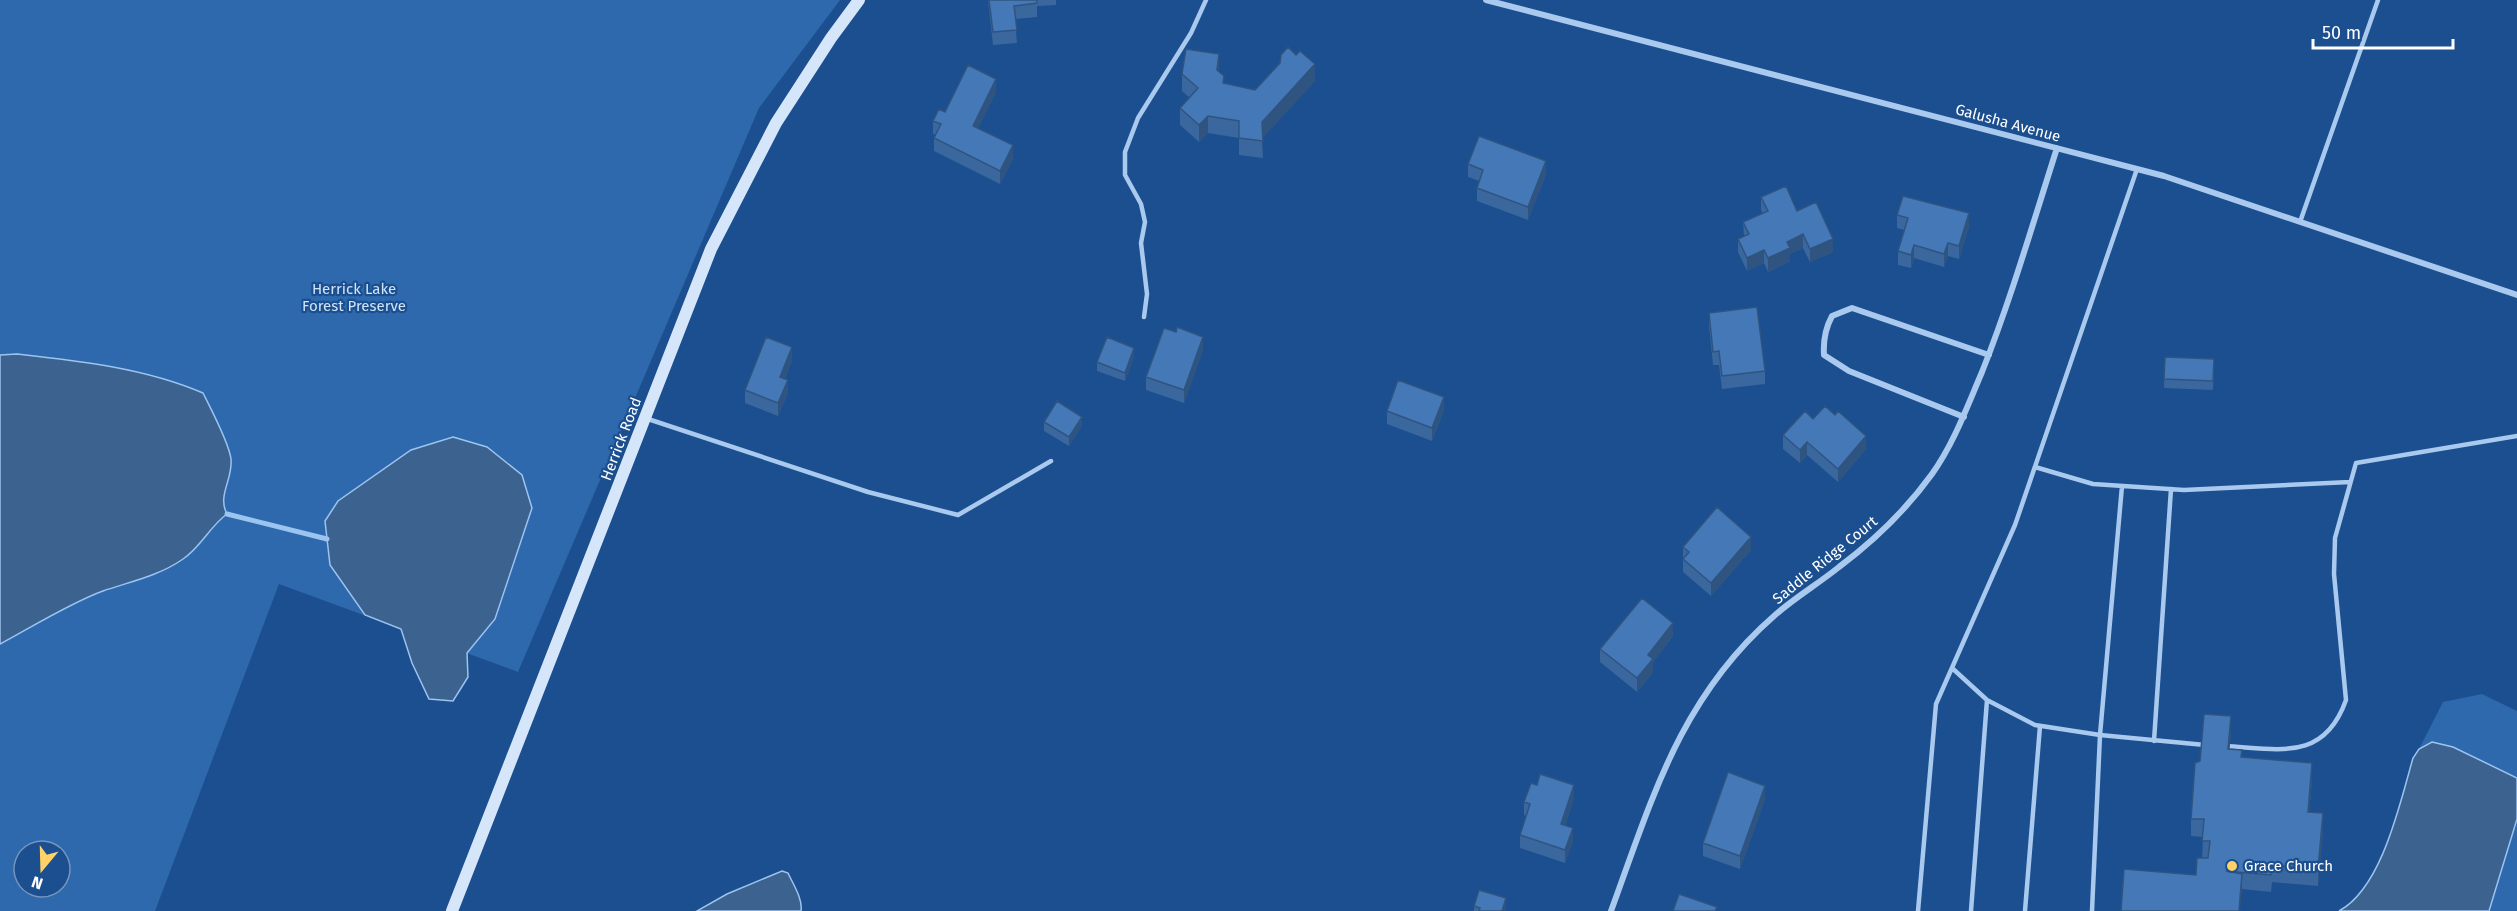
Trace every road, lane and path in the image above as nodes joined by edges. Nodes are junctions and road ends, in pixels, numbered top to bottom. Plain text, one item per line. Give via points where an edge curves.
1 (859, 0) edge
2 (1206, 0) edge
3 (1486, 0) edge
4 (2378, 0) edge
5 (2056, 148) junction
6 (2137, 169) junction
7 (2300, 222) junction
8 (2517, 295) edge
9 (1144, 317) dead end
10 (1989, 355) junction
11 (1964, 417) junction
12 (645, 418) junction
13 (2517, 436) edge
14 (1051, 461) dead end
15 (2035, 467) junction
16 (2350, 482) junction
17 (2122, 486) junction
18 (2171, 489) junction
19 (1952, 668) junction
20 (1987, 700) junction
21 (2040, 726) junction
22 (2100, 735) junction
23 (2154, 741) junction
24 (2209, 746) edge
25 (2221, 746) edge
26 (452, 911) edge
27 (1611, 911) edge
28 (1918, 911) edge
29 (1971, 911) edge
30 (2025, 911) edge
31 (2092, 911) edge

1 - 12 street, Herrick Road via 801,84 743,182 711,249
2 - 9 lane via 1191,33 1138,118 1125,152 1125,175 1141,204 1145,222 1141,243 1147,294
3 - 5 street, Galusha Avenue
4 - 7 lane
5 - 6 street, Galusha Avenue
5 - 10 street, Saddle Ridge Court
6 - 7 street, Galusha Avenue
6 - 15 lane
7 - 8 street, Galusha Avenue
10 - 11 street, Saddle Ridge Court
10 - 11 street via 1852,308 1832,316 1828,323 1824,355 1849,371
11 - 27 street, Saddle Ridge Court via 1933,473 1890,524 1773,617 1712,685 1665,765
12 - 14 lane via 868,492 958,515
12 - 26 street, Herrick Road
13 - 16 lane via 2356,463
15 - 17 lane via 2092,484
15 - 19 lane via 2015,525
16 - 18 lane
16 - 25 lane via 2335,538 2334,574 2346,700 2340,716 2319,741 2306,747
17 - 18 lane
17 - 22 lane
18 - 23 lane
19 - 20 lane
19 - 28 lane via 1936,704
20 - 21 lane
20 - 29 lane
21 - 22 lane
21 - 30 lane
22 - 23 lane
22 - 31 lane
23 - 24 lane

